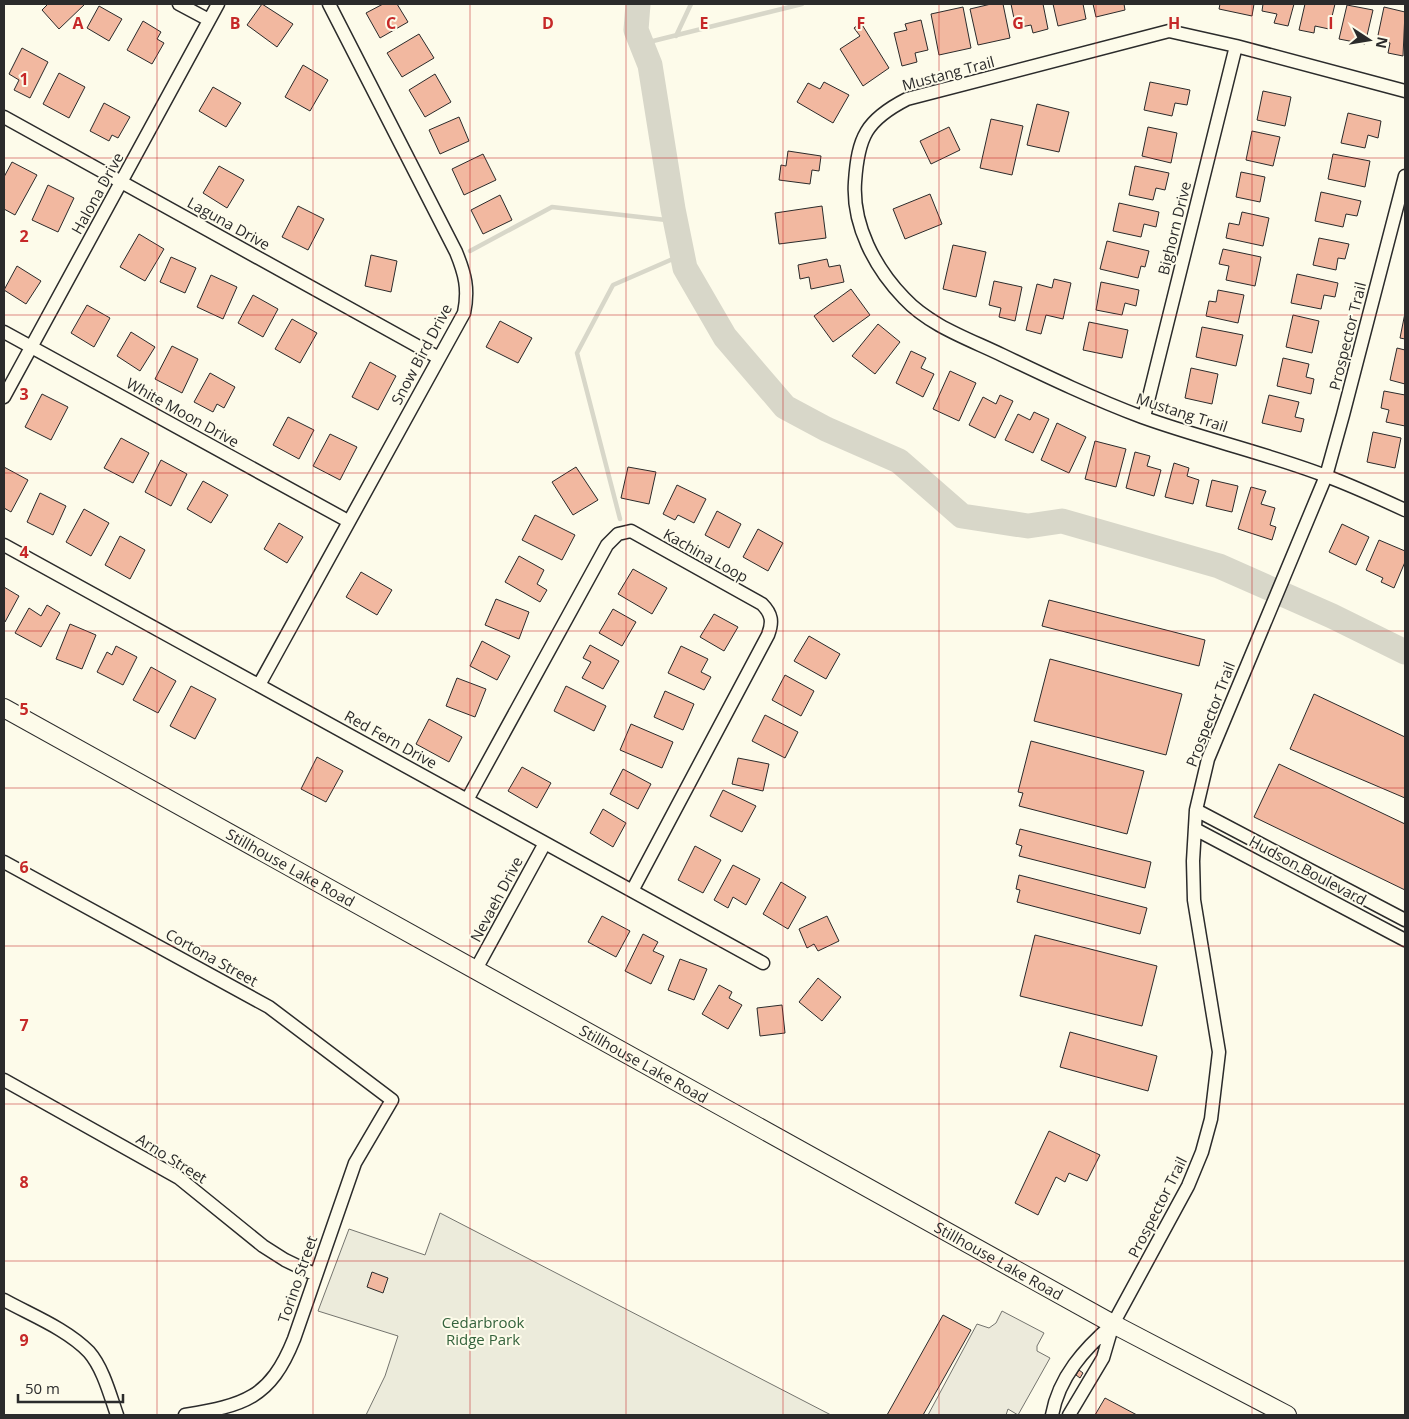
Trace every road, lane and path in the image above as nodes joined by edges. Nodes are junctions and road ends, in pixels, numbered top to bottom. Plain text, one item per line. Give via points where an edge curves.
1 (179, 4) edge
2 (218, 4) edge
3 (329, 4) edge
4 (209, 20) junction
5 (1236, 46) junction
6 (1405, 92) edge
7 (4, 117) edge
8 (122, 182) junction
9 (1404, 184) edge
10 (4, 332) edge
11 (31, 347) junction
12 (439, 358) junction
13 (4, 397) edge
14 (1144, 418) junction
15 (1326, 476) junction
16 (1405, 510) edge
17 (348, 521) junction
18 (4, 544) edge
19 (259, 685) junction
20 (4, 708) edge
21 (467, 800) junction
22 (1196, 810) junction
23 (1195, 829) junction
24 (545, 842) junction
25 (4, 862) edge
26 (632, 891) junction
27 (1405, 920) edge
28 (1405, 940) edge
29 (762, 963) dead end
30 (475, 971) junction
31 (4, 1080) edge
32 (392, 1100) joint
33 (316, 1275) junction
34 (4, 1300) edge
35 (1113, 1324) junction
36 (117, 1415) edge
37 (185, 1415) edge
38 (1052, 1415) edge
39 (1069, 1415) edge
40 (1287, 1415) edge

1 - 4 street
2 - 4 street, Halona Drive
3 - 12 street, Snow Bird Drive via 467,277 468,297 464,313
4 - 8 street, Halona Drive
5 - 6 street, Mustang Trail
5 - 14 street, Bighorn Drive
5 - 14 street, Mustang Trail via 1169,31 907,99 883,111 865,132 856,155 854,192 860,228 878,265 904,299 934,322 1079,392
7 - 8 street, Laguna Drive
8 - 11 street, Halona Drive
8 - 12 street, Laguna Drive
9 - 15 street, Prospector Trail
10 - 11 street, White Moon Drive
11 - 13 street, Halona Drive
11 - 17 street, White Moon Drive
12 - 17 street, Snow Bird Drive
14 - 15 street, Mustang Trail
15 - 16 street, Mustang Trail
15 - 22 street, Prospector Trail via 1208,759
17 - 19 street, Snow Bird Drive
18 - 19 street, Red Fern Drive
19 - 21 street, Red Fern Drive
20 - 30 main road, Stillhouse Lake Road
21 - 24 street, Red Fern Drive
21 - 26 street, Kachina Loop via 606,545 618,534 631,531 762,604 770,612 772,624
22 - 23 street, Prospector Trail
22 - 27 street, Hudson Boulevard
23 - 28 street, Hudson Boulevard
23 - 35 street, Prospector Trail via 1194,900 1219,1052 1214,1101 1202,1152 1188,1186
24 - 26 street, Red Fern Drive
24 - 30 street, Nevaeh Drive
25 - 32 street, Cortona Street via 269,1007
26 - 29 street, Red Fern Drive
30 - 35 main road, Stillhouse Lake Road
31 - 33 street, Arno Street via 179,1178 263,1246
32 - 33 street, Torino Street via 355,1163
33 - 37 street, Torino Street via 292,1345 274,1378 263,1389 235,1405
34 - 36 street via 60,1331 90,1353
35 - 38 street, Prospector Trail via 1084,1350 1055,1397
35 - 39 street, Prospector Trail via 1103,1358
35 - 40 main road, Stillhouse Lake Road

